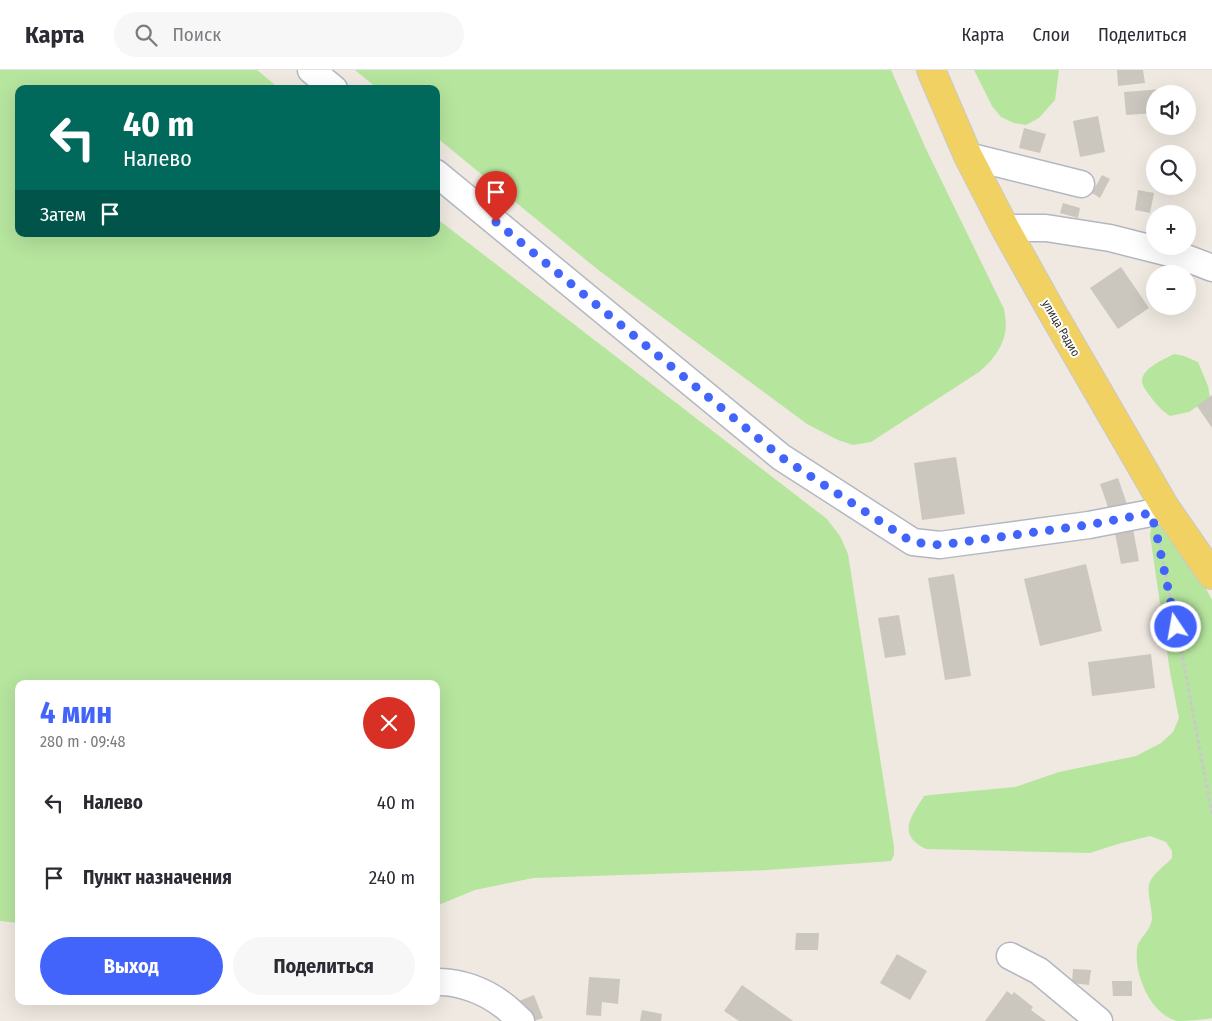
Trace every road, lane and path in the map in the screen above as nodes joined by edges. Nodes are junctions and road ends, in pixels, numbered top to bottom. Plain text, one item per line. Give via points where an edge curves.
1 (311, 70) edge
2 (931, 70) edge
3 (329, 85) edge
4 (968, 156) junction
5 (440, 176) edge
6 (1081, 184) dead end
7 (1005, 228) junction
8 (1212, 268) edge
9 (1158, 510) junction
10 (1212, 575) edge
11 (1212, 814) edge
12 (1010, 956) dead end
13 (440, 982) edge
14 (521, 1021) edge
15 (1099, 1021) edge

1 - 3 lane
2 - 4 main road, улица Радио
4 - 6 lane
4 - 7 main road, улица Радио
5 - 9 lane via 781,457 912,542 949,544 1088,525
7 - 8 lane via 1046,228 1110,238 1182,256
7 - 9 main road, улица Радио
9 - 10 main road, улица Радио
9 - 11 path via 1156,531
12 - 15 lane via 1039,972
13 - 14 lane via 468,987 490,996

